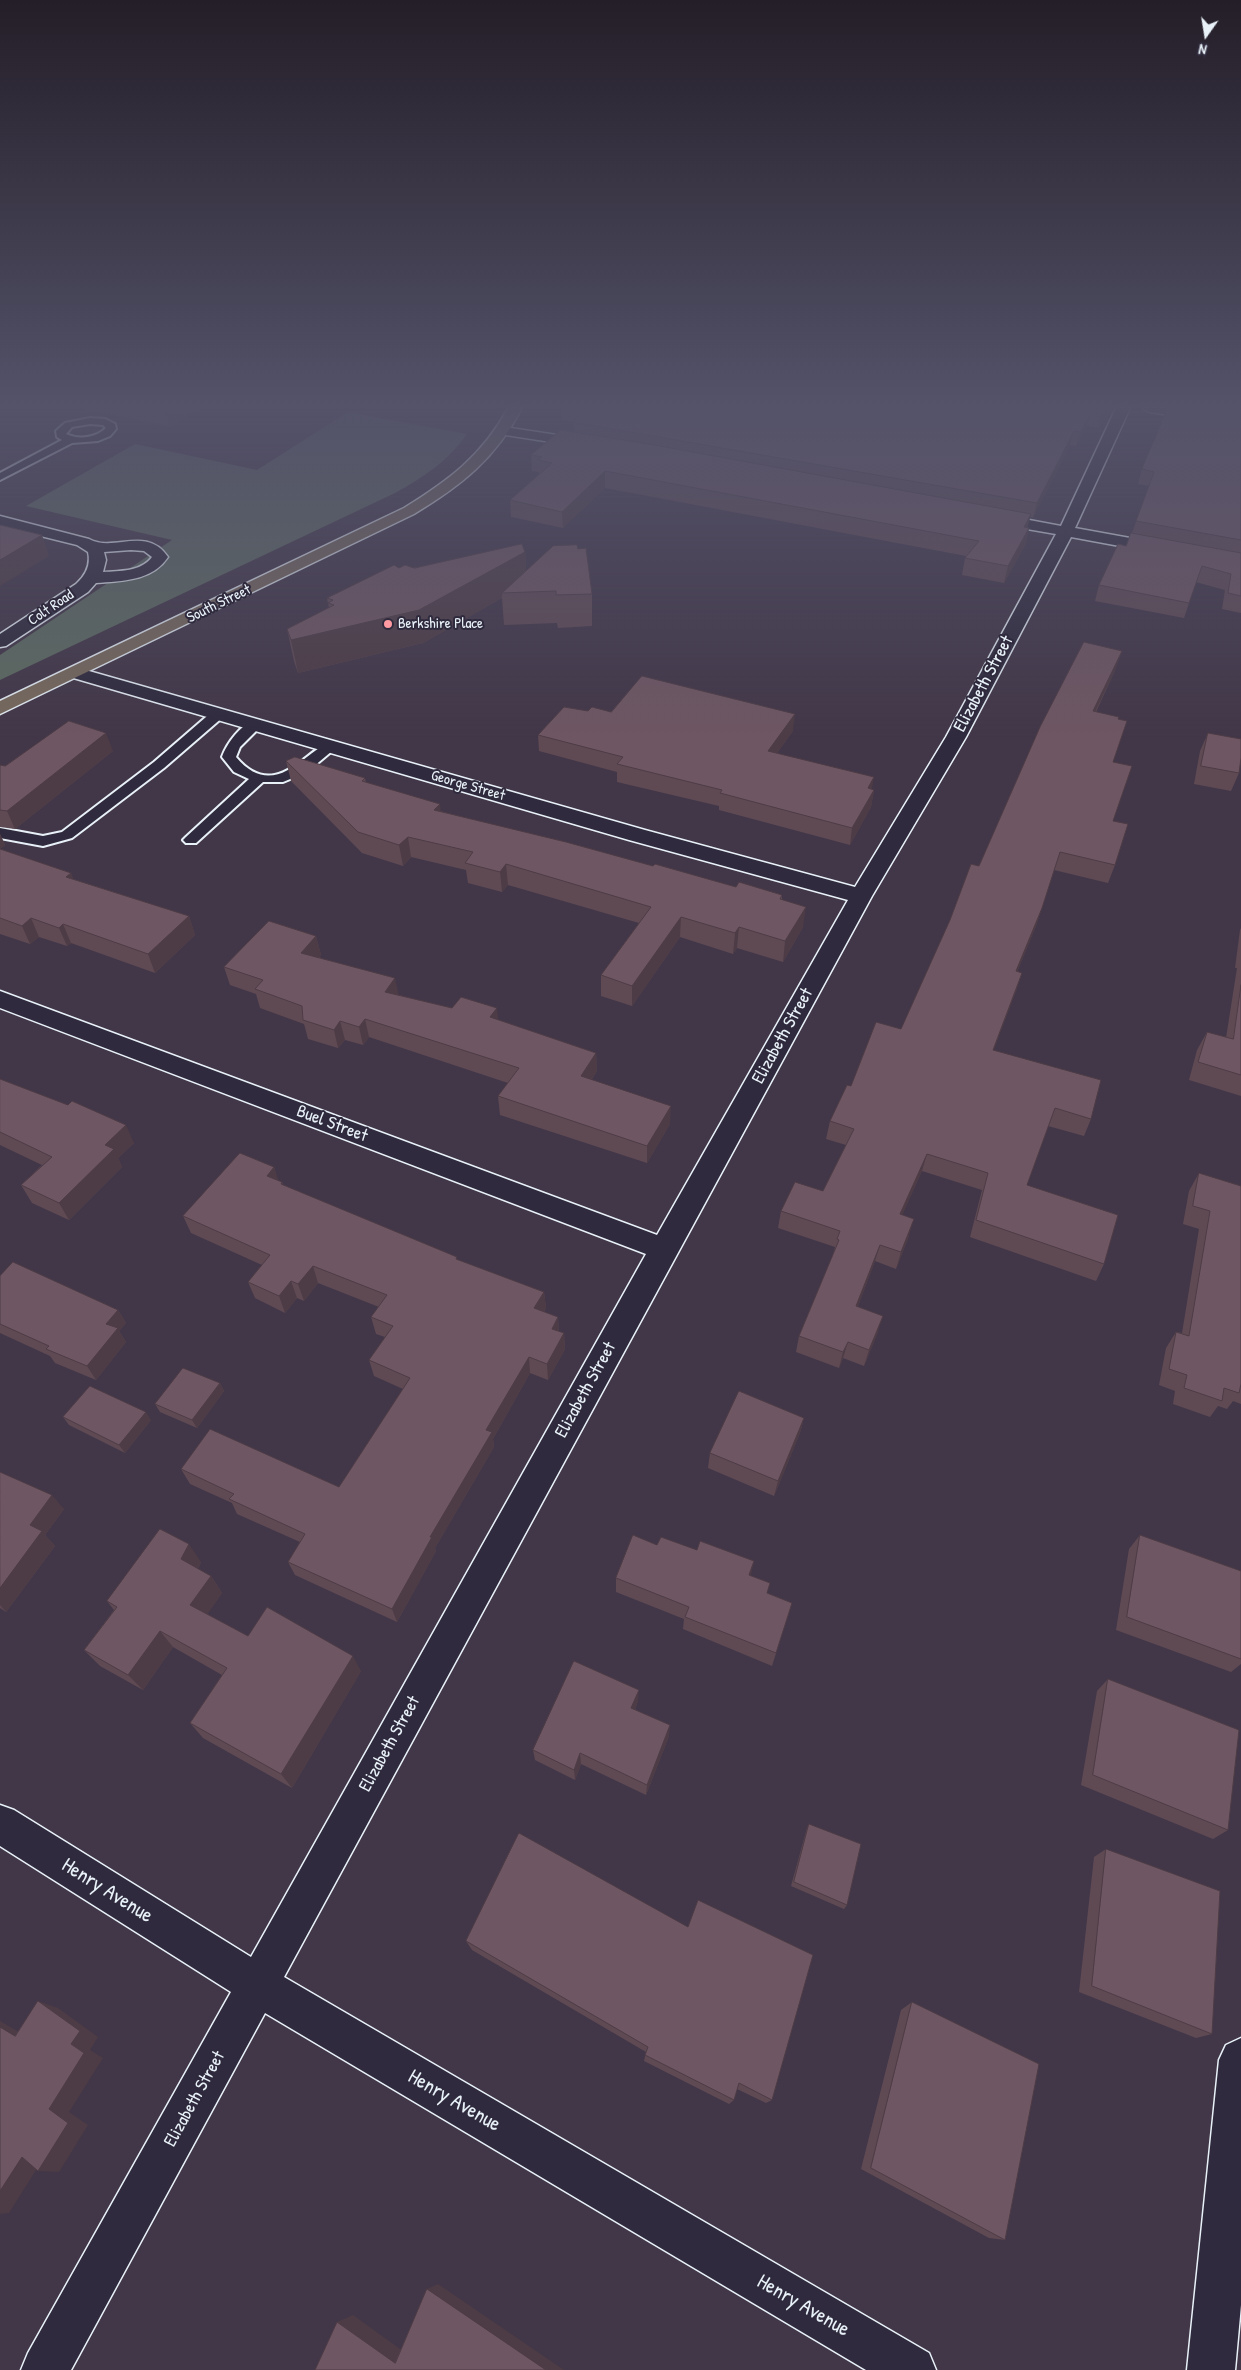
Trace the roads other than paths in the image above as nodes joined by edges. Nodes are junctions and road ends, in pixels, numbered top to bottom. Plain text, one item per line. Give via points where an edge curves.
1 (393, 519) edge
2 (997, 519) edge
3 (1072, 519) edge
4 (0, 521) edge
5 (1066, 532) junction
6 (95, 549) junction
7 (1183, 552) edge
8 (92, 578) junction
9 (0, 642) edge
10 (76, 673) junction
11 (0, 708) edge
12 (218, 714) junction
13 (256, 724) junction
14 (331, 746) junction
15 (259, 778) junction
16 (0, 833) edge
17 (190, 840) dead end
18 (860, 896) junction
19 (0, 999) edge
20 (664, 1249) junction
21 (0, 1824) edge
22 (257, 1985) junction
23 (1241, 2060) edge
24 (45, 2370) edge
25 (912, 2370) edge
26 (1212, 2370) edge

1 - 10 highway, South Street
2 - 5 street
3 - 5 street, Elizabeth Street
4 - 6 street via 83,542
5 - 7 street
5 - 18 street, Elizabeth Street via 956,737
6 - 8 street, Colt Road via 98,560
6 - 8 street via 144,546 154,549 160,557 153,566 139,572
8 - 9 street, Colt Road
10 - 11 highway, South Street
10 - 12 street, George Street
12 - 13 street, George Street
12 - 16 lane via 159,765 67,835 43,841
13 - 14 street, George Street
13 - 15 lane via 234,745 229,757 239,769
14 - 15 lane via 302,769 283,778
14 - 18 street, George Street
15 - 17 lane
18 - 20 street, Elizabeth Street
19 - 20 street, Buel Street
20 - 22 street, Elizabeth Street
21 - 22 street, Henry Avenue
22 - 24 street, Elizabeth Street
22 - 25 street, Henry Avenue
23 - 26 street

